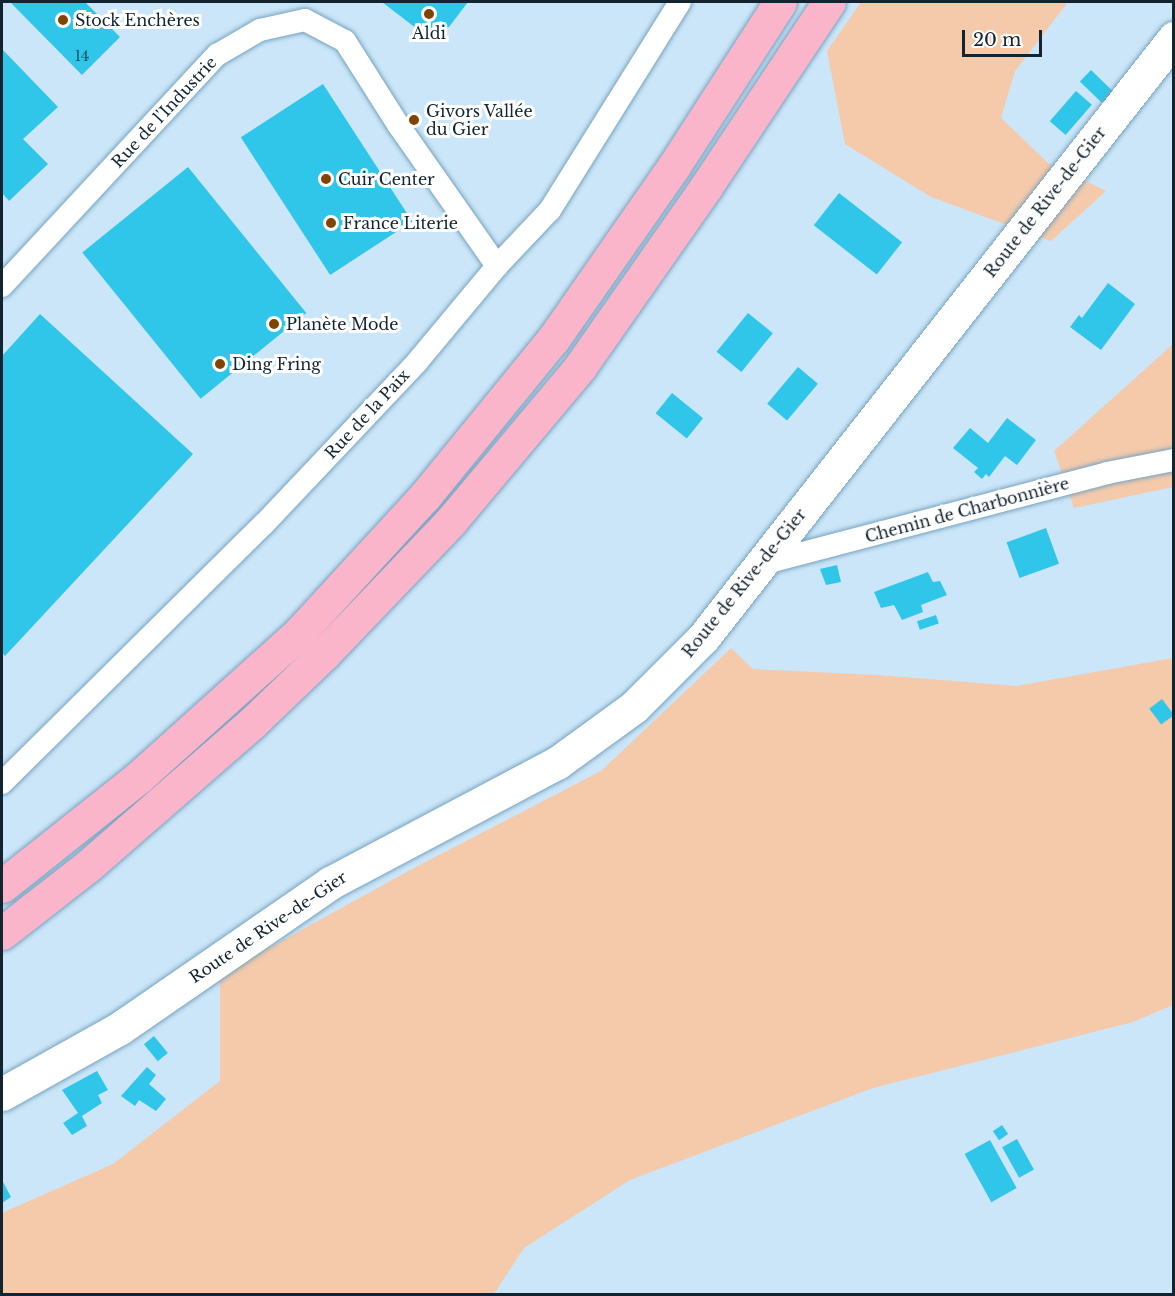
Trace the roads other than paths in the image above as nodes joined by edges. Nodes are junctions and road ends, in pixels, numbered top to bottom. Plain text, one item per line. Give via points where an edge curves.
1 (680, 2) edge
2 (780, 2) edge
3 (829, 2) edge
4 (1173, 38) edge
5 (497, 267) junction
6 (2, 286) edge
7 (1173, 460) edge
8 (761, 564) junction
9 (2, 783) edge
10 (2, 886) edge
11 (2, 933) edge
12 (2, 1094) edge

1 - 5 street, Rue de la Paix via 550,210
2 - 10 highway via 674,166 554,338 425,496 299,633 139,777
3 - 11 highway via 580,367 452,521 252,723 148,815
4 - 8 main road, Route de Rive-de-Gier
5 - 6 street, Rue de l'Industrie via 345,41 305,20 260,30 217,55
5 - 9 street, Rue de la Paix via 417,362 264,524
7 - 8 street, Chemin de Charbonnière via 1107,473
8 - 12 main road, Route de Rive-de-Gier via 703,638 634,707 557,763 330,883 120,1028

